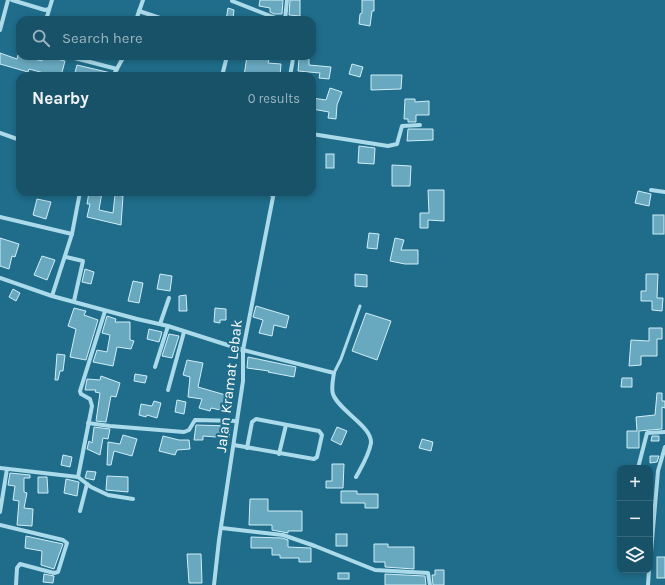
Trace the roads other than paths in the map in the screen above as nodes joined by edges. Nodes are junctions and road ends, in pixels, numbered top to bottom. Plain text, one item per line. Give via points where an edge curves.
1 (8, 0) edge
2 (12, 0) edge
3 (52, 0) edge
4 (143, 0) edge
5 (287, 0) edge
6 (232, 1) dead end
7 (49, 9) junction
8 (139, 11) junction
9 (47, 16) edge
10 (137, 16) edge
11 (154, 16) edge
12 (271, 16) edge
13 (285, 16) edge
14 (0, 30) edge
15 (81, 60) edge
16 (122, 60) edge
17 (226, 60) edge
18 (293, 60) edge
19 (117, 70) joint
20 (223, 72) edge
21 (291, 72) edge
22 (420, 125) dead end
23 (0, 133) edge
24 (316, 135) edge
25 (16, 139) edge
26 (651, 190) dead end
27 (665, 192) edge
28 (79, 196) edge
29 (273, 196) edge
30 (0, 217) edge
31 (72, 234) junction
32 (66, 257) junction
33 (0, 278) edge
34 (52, 296) junction
35 (169, 298) dead end
36 (74, 301) junction
37 (360, 306) dead end
38 (105, 310) junction
39 (160, 324) junction
40 (168, 326) junction
41 (184, 332) junction
42 (243, 350) junction
43 (155, 367) dead end
44 (334, 372) junction
45 (168, 390) dead end
46 (237, 421) junction
47 (88, 423) junction
48 (286, 425) junction
49 (665, 432) edge
50 (234, 445) junction
51 (247, 448) junction
52 (665, 448) edge
53 (279, 454) junction
54 (639, 465) edge
55 (0, 468) edge
56 (7, 469) junction
57 (78, 477) junction
58 (356, 477) dead end
59 (87, 484) junction
60 (1, 493) edge
61 (133, 499) dead end
62 (80, 511) dead end
63 (0, 512) edge
64 (0, 525) edge
65 (222, 528) junction
66 (652, 537) edge
67 (649, 573) edge
68 (16, 585) edge
69 (214, 585) edge
70 (430, 585) edge
71 (648, 585) edge

1 - 14 street
2 - 7 street
3 - 7 street
4 - 8 street
5 - 13 street
6 - 12 street
7 - 9 street
8 - 10 street
8 - 11 street
15 - 19 street
16 - 19 street
17 - 20 street
18 - 21 street
22 - 24 street via 402,126 397,144 388,146
23 - 25 street
26 - 27 street
28 - 31 street
29 - 42 street, Jalan Kramat Lebak
30 - 31 street
31 - 32 street
32 - 34 street
32 - 36 street via 83,261
33 - 34 street
34 - 36 street
35 - 39 street
36 - 38 street
37 - 44 lane
38 - 39 street
38 - 47 street via 80,391 92,402
39 - 40 street
40 - 41 street
40 - 43 street
41 - 42 street
41 - 45 street
42 - 44 street
42 - 46 street, Jalan Kramat Lebak via 244,369
44 - 58 street via 335,398 367,430 371,441 367,456
46 - 47 street via 197,420 184,432
46 - 50 street, Jalan Kramat Lebak
47 - 57 street
48 - 51 street via 256,419 252,422
48 - 53 street
48 - 53 street via 319,431 322,438 317,457 314,459
49 - 54 street via 647,433
50 - 51 street
50 - 65 street, Jalan Kramat Lebak
51 - 53 street
52 - 66 street via 658,471
55 - 56 street
56 - 57 street
56 - 60 street
57 - 59 street
59 - 61 street via 108,495
59 - 62 street
60 - 63 street
64 - 68 street via 67,543 58,572 20,564 17,568
65 - 69 street, Jalan Kramat Lebak
65 - 70 street via 290,537 375,570 428,573
67 - 71 street

